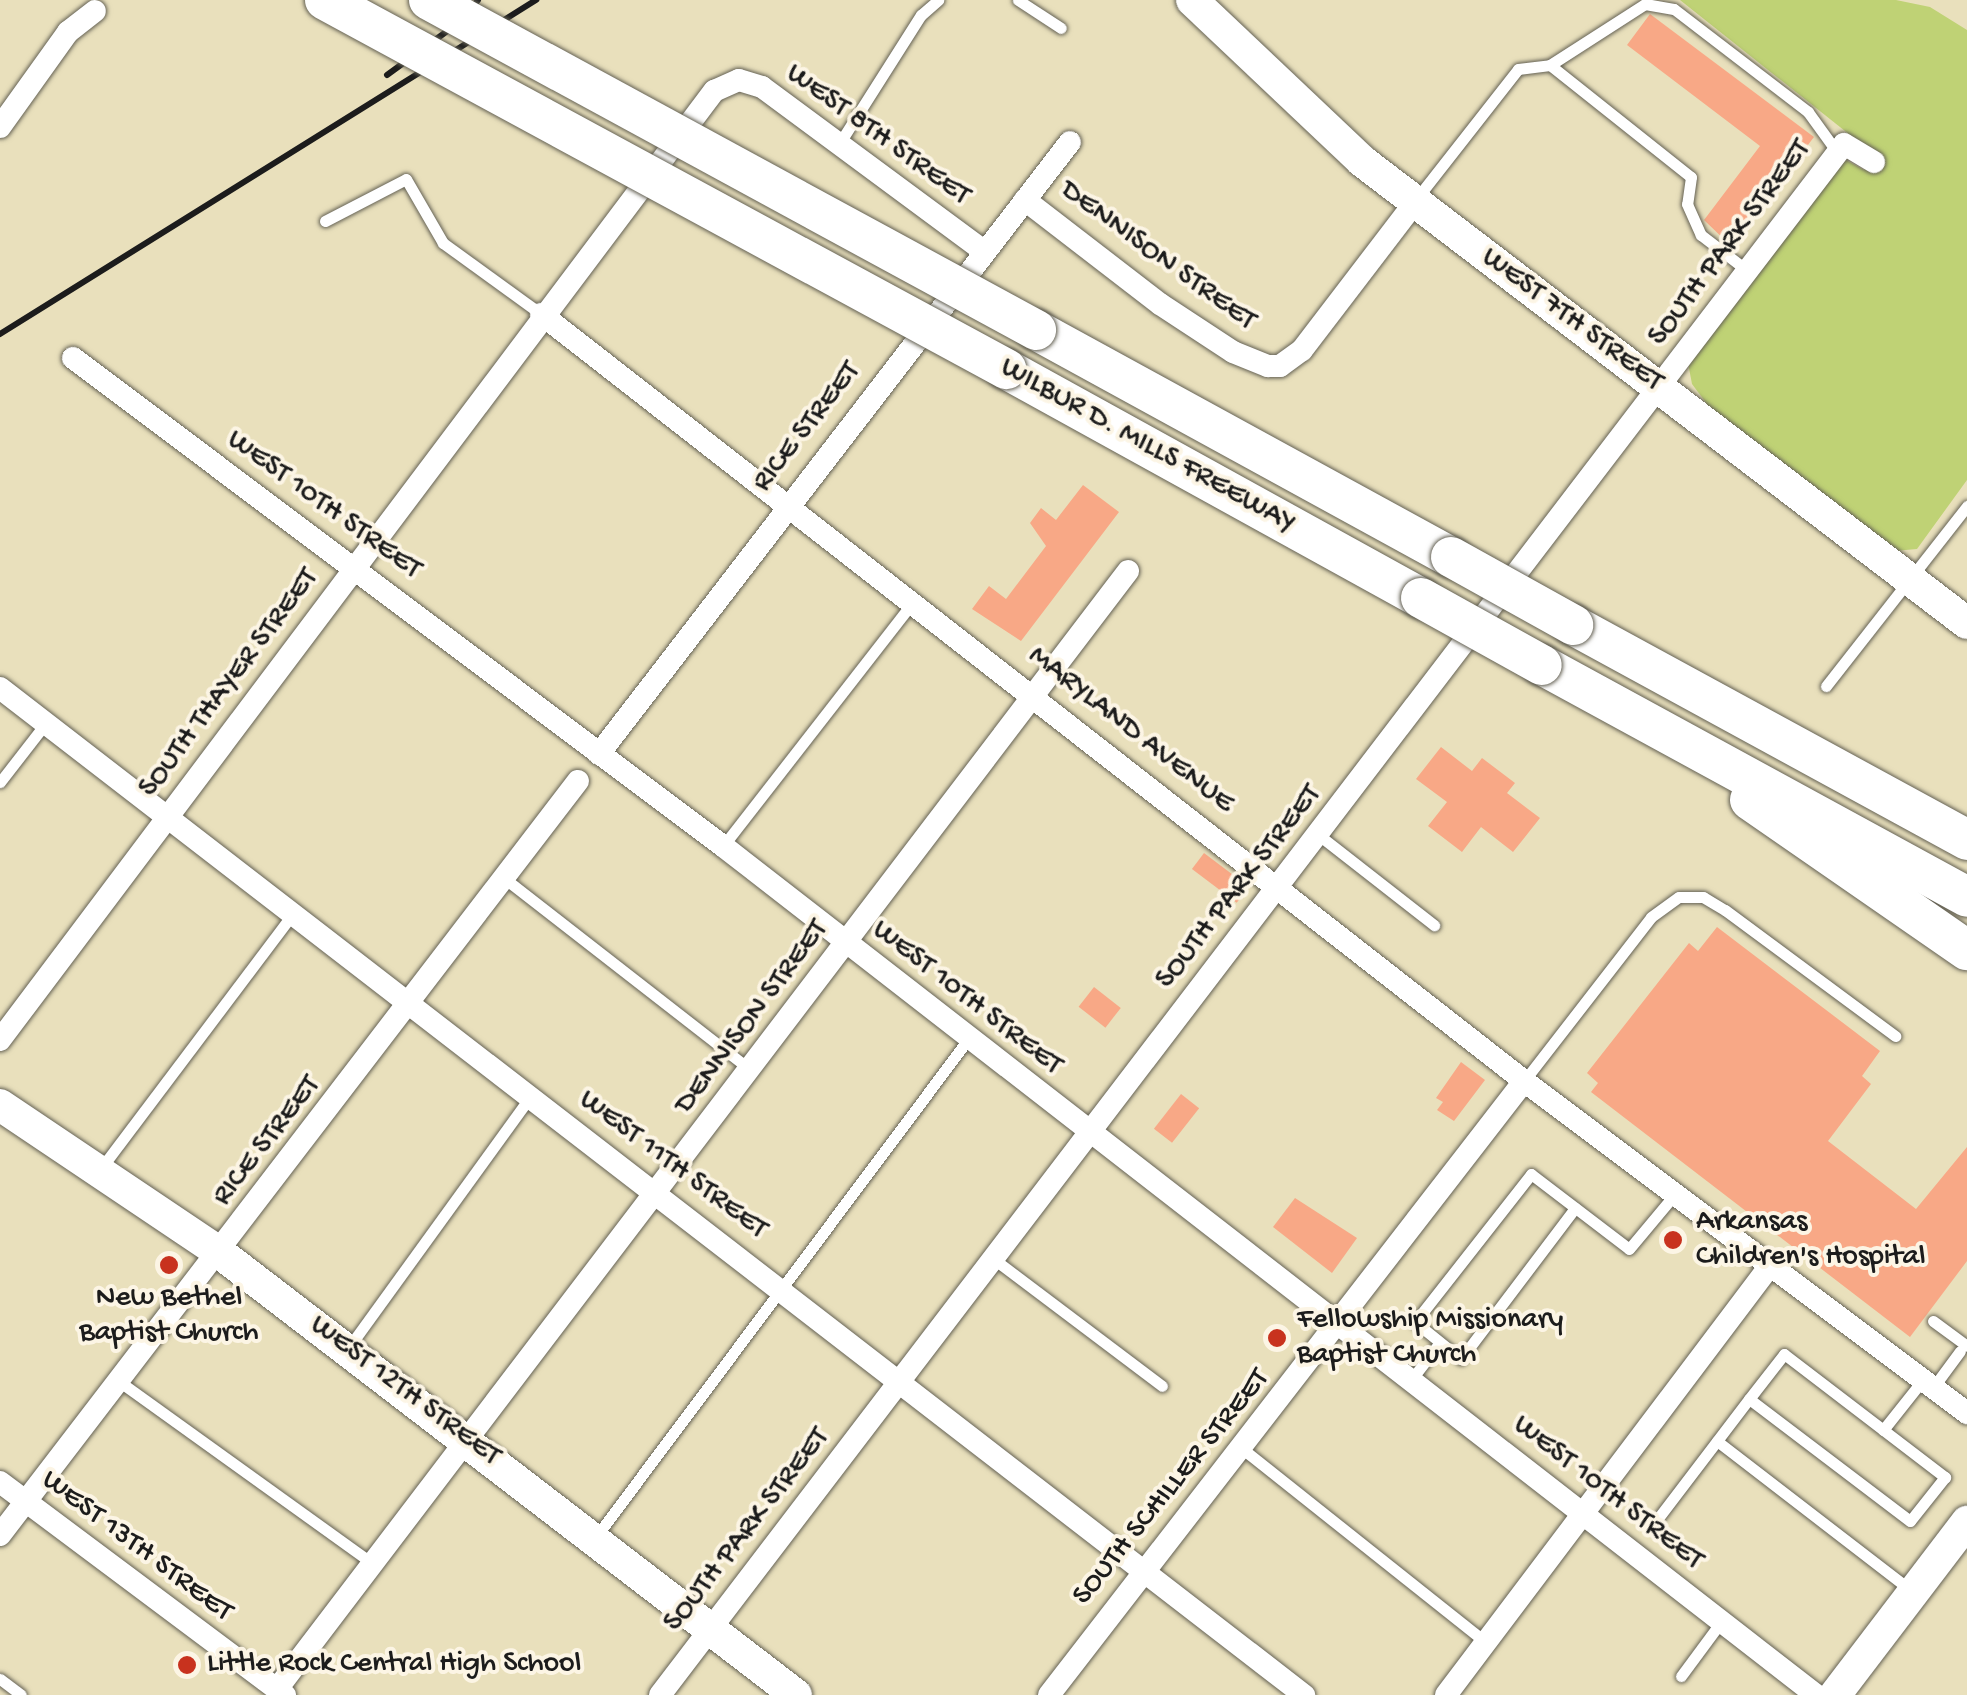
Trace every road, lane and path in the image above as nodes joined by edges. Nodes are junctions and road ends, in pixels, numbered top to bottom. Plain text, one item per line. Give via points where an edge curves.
1 (291, 0) edge
2 (324, 0) edge
3 (429, 0) edge
4 (938, 0) edge
5 (1018, 0) edge
6 (1192, 0) edge
7 (95, 12) dead end
8 (1061, 28) dead end
9 (431, 58) junction
10 (1550, 66) junction
11 (729, 82) joint
12 (0, 127) edge
13 (1070, 142) dead end
14 (838, 144) junction
15 (1837, 152) junction
16 (1874, 162) dead end
17 (1026, 200) junction
18 (1414, 202) junction
19 (325, 221) dead end
20 (984, 252) junction
21 (1750, 272) junction
22 (542, 314) junction
23 (74, 358) dead end
24 (1660, 389) junction
25 (787, 503) junction
26 (1967, 506) edge
27 (354, 568) junction
28 (1128, 571) dead end
29 (1910, 579) junction
30 (913, 602) junction
31 (1967, 623) edge
32 (1826, 686) dead end
33 (0, 688) edge
34 (1033, 695) junction
35 (1635, 713) junction
36 (46, 724) junction
37 (599, 754) junction
38 (578, 781) dead end
39 (0, 782) edge
40 (168, 818) junction
41 (1320, 836) junction
42 (1967, 840) edge
43 (723, 846) junction
44 (504, 878) junction
45 (1280, 886) junction
46 (1967, 898) edge
47 (294, 911) junction
48 (1434, 925) dead end
49 (846, 944) junction
50 (1967, 950) edge
51 (414, 1002) junction
52 (1895, 1036) dead end
53 (969, 1038) junction
54 (0, 1040) edge
55 (752, 1070) junction
56 (1524, 1081) junction
57 (531, 1096) junction
58 (0, 1106) edge
59 (1090, 1133) junction
60 (102, 1168) junction
61 (1675, 1194) junction
62 (656, 1195) junction
63 (1575, 1208) junction
64 (220, 1253) junction
65 (994, 1260) junction
66 (1769, 1267) junction
67 (783, 1287) junction
68 (1933, 1321) dead end
69 (1338, 1325) junction
70 (1438, 1346) junction
71 (348, 1348) junction
72 (1964, 1349) edge
73 (904, 1380) junction
74 (1411, 1380) junction
75 (120, 1382) junction
76 (1927, 1385) junction
77 (1162, 1386) dead end
78 (1749, 1399) junction
79 (1967, 1413) edge
80 (1883, 1430) junction
81 (466, 1440) junction
82 (1717, 1441) junction
83 (1244, 1450) junction
84 (0, 1482) edge
85 (26, 1501) junction
86 (1583, 1512) junction
87 (1659, 1517) dead end
88 (1967, 1522) edge
89 (0, 1535) edge
90 (595, 1538) junction
91 (372, 1563) junction
92 (1144, 1566) junction
93 (1913, 1592) junction
94 (1721, 1622) junction
95 (712, 1626) junction
96 (1485, 1642) junction
97 (1681, 1676) dead end
98 (0, 1680) edge
99 (281, 1692) edge
100 (21, 1695) edge
101 (660, 1695) edge
102 (796, 1695) edge
103 (1049, 1695) edge
104 (1304, 1695) edge
105 (1446, 1695) edge
106 (1816, 1695) edge
107 (1835, 1695) edge

1 - 9 highway, bridge
2 - 9 highway, WILBUR D. MILLS FREEWAY, bridge
3 - 42 highway, WILBUR D. MILLS FREEWAY, bridge
4 - 14 lane via 921,14
5 - 8 lane
6 - 18 street, WEST 7TH STREET via 1316,123
7 - 12 street via 68,32
9 - 35 highway, WILBUR D. MILLS FREEWAY, bridge
10 - 15 lane via 1645,4 1674,10 1808,112
10 - 18 lane via 1518,69
10 - 21 lane via 1691,177 1687,204 1702,235
11 - 14 street, WEST 8TH STREET via 762,87
11 - 22 street, SOUTH THAYER STREET
13 - 17 street, RICE STREET
14 - 20 street, WEST 8TH STREET
15 - 16 street, SOUTH PARK STREET via 1844,144
15 - 21 street, SOUTH PARK STREET
17 - 18 street, DENNISON STREET via 1160,304 1233,352 1268,366 1280,366 1302,350
17 - 20 street, RICE STREET
18 - 24 street, WEST 7TH STREET
19 - 22 lane via 406,179 444,243
20 - 25 street, RICE STREET
21 - 24 street, SOUTH PARK STREET
22 - 25 street, MARYLAND AVENUE
22 - 27 street, SOUTH THAYER STREET
23 - 27 street, WEST 10TH STREET
24 - 29 street, WEST 7TH STREET
24 - 41 street, SOUTH PARK STREET
25 - 30 street, MARYLAND AVENUE
25 - 37 street, RICE STREET
26 - 29 lane
27 - 37 street, WEST 10TH STREET
27 - 40 street, SOUTH THAYER STREET
28 - 34 street, DENNISON STREET
29 - 31 street, WEST 7TH STREET
29 - 32 lane
30 - 34 street, MARYLAND AVENUE
30 - 43 lane
33 - 36 street, WEST 11TH STREET
34 - 45 street, MARYLAND AVENUE
34 - 49 street, DENNISON STREET
35 - 46 highway, WILBUR D. MILLS FREEWAY
35 - 50 highway
36 - 39 lane
36 - 40 street, WEST 11TH STREET
37 - 43 street, WEST 10TH STREET
38 - 44 street, RICE STREET
40 - 47 street, WEST 11TH STREET
40 - 54 street, SOUTH THAYER STREET
41 - 45 street, SOUTH PARK STREET
41 - 48 lane
43 - 49 street, WEST 10TH STREET
44 - 51 street, RICE STREET
44 - 55 lane
45 - 56 street, MARYLAND AVENUE
45 - 59 street, SOUTH PARK STREET
47 - 51 street, WEST 11TH STREET
47 - 60 lane
49 - 53 street, WEST 10TH STREET
49 - 55 street, DENNISON STREET
51 - 57 street, WEST 11TH STREET
51 - 64 street, RICE STREET
52 - 56 lane via 1725,910 1703,897 1679,897 1650,917
53 - 59 street, WEST 10TH STREET
53 - 67 lane
55 - 62 street, DENNISON STREET
56 - 61 street, MARYLAND AVENUE
56 - 69 street, SOUTH SCHILLER STREET
57 - 62 street, WEST 11TH STREET
57 - 71 lane
58 - 60 street, WEST 12TH STREET
59 - 65 street, SOUTH PARK STREET
59 - 69 street, WEST 10TH STREET
60 - 64 street, WEST 12TH STREET
61 - 63 lane via 1629,1249
61 - 66 street, MARYLAND AVENUE
62 - 67 street, WEST 11TH STREET
62 - 81 street, DENNISON STREET
63 - 70 lane via 1461,1359
63 - 70 lane via 1530,1174 1415,1322
64 - 71 street, WEST 12TH STREET
64 - 75 street, RICE STREET
65 - 73 street, SOUTH PARK STREET
65 - 77 lane
66 - 76 street, MARYLAND AVENUE
66 - 86 street
67 - 73 street, WEST 11TH STREET
67 - 90 lane
68 - 72 lane
69 - 74 street, WEST 10TH STREET
69 - 83 street, SOUTH SCHILLER STREET
70 - 74 lane
71 - 81 street, WEST 12TH STREET
72 - 76 lane
73 - 92 street, WEST 11TH STREET
73 - 95 street, SOUTH PARK STREET
74 - 86 street, WEST 10TH STREET
75 - 85 street, RICE STREET
75 - 91 lane
76 - 79 street, MARYLAND AVENUE
76 - 80 lane
78 - 80 lane via 1784,1354
78 - 80 lane via 1910,1521 1945,1477
78 - 82 lane
81 - 90 street, WEST 12TH STREET
81 - 91 street, DENNISON STREET
82 - 87 lane
82 - 93 lane
83 - 92 street, SOUTH SCHILLER STREET
83 - 96 lane
84 - 85 street, WEST 13TH STREET
85 - 89 street, RICE STREET
85 - 99 street, WEST 13TH STREET
86 - 94 street, WEST 10TH STREET
86 - 96 street
88 - 93 street
90 - 95 street, WEST 12TH STREET
91 - 99 street, DENNISON STREET
92 - 103 street, SOUTH SCHILLER STREET
92 - 104 street, WEST 11TH STREET
93 - 107 street
94 - 97 lane
94 - 106 street, WEST 10TH STREET
95 - 101 street, SOUTH PARK STREET
95 - 102 street, WEST 12TH STREET
96 - 105 street
98 - 100 lane

